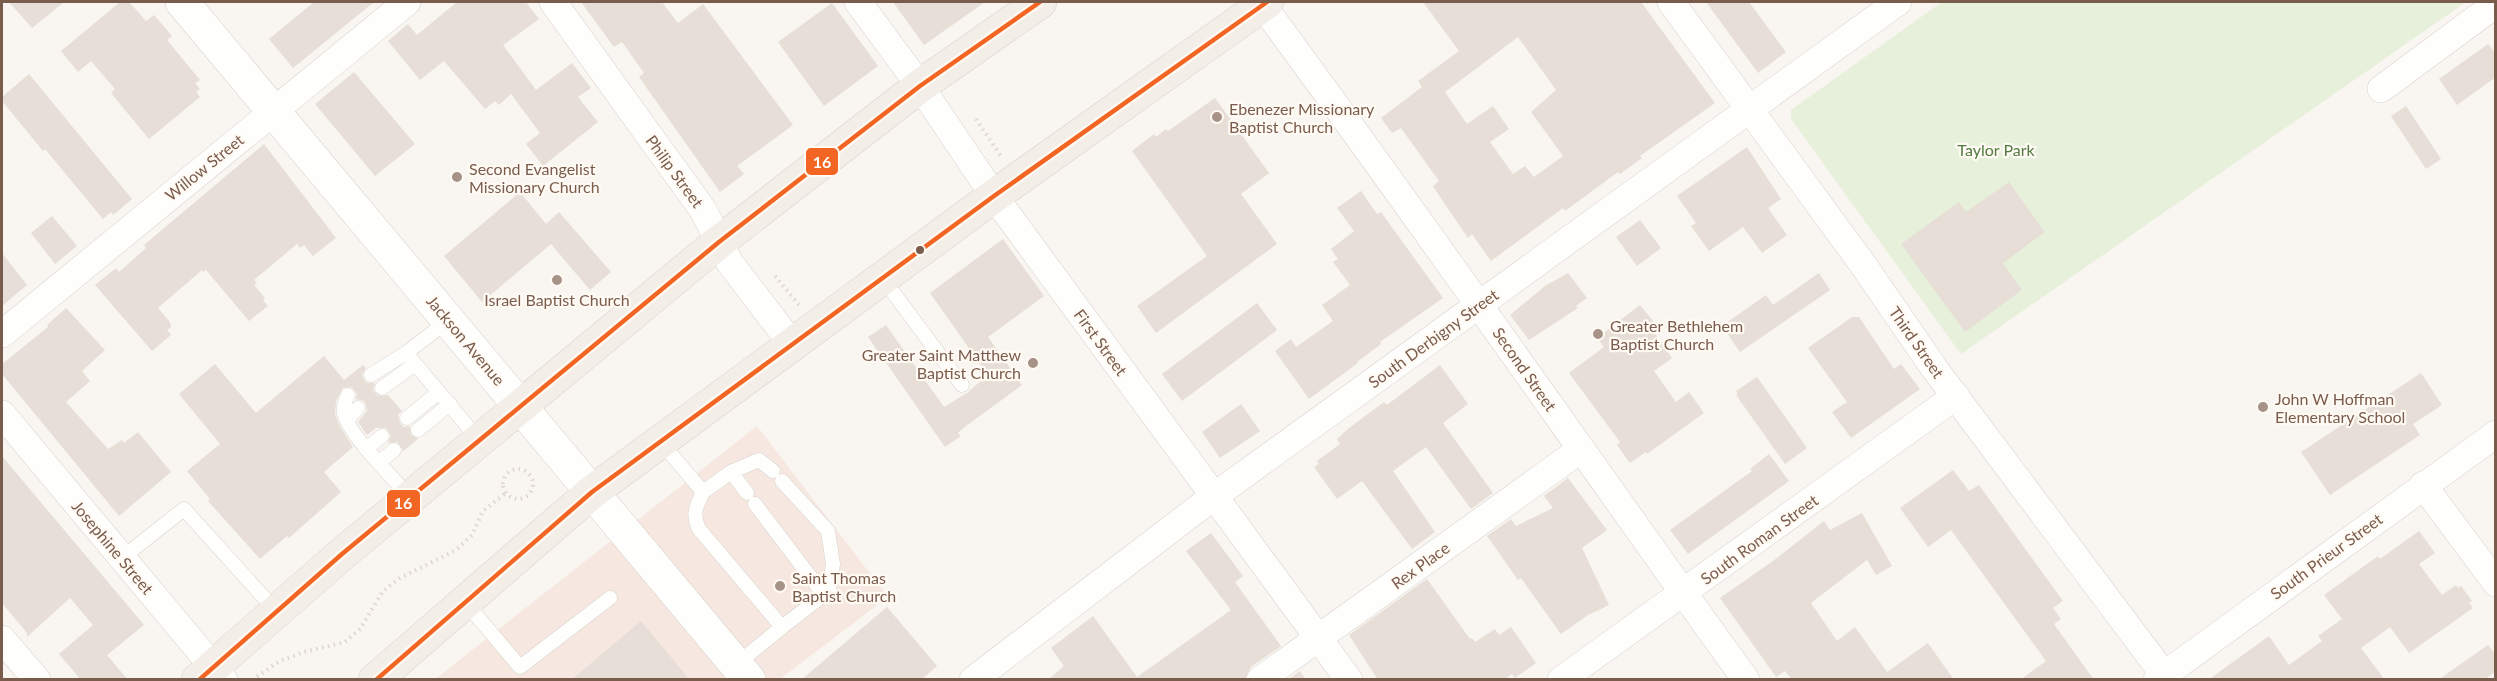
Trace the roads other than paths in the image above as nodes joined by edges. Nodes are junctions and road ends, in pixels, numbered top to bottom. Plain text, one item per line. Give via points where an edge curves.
1 (182, 2) edge
2 (407, 2) edge
3 (553, 2) edge
4 (858, 2) edge
5 (1040, 2) edge
6 (1263, 2) edge
7 (1671, 2) edge
8 (1898, 2) edge
9 (2496, 4) edge
10 (920, 86) junction
11 (2380, 89) dead end
12 (273, 110) junction
13 (1749, 110) junction
14 (994, 196) junction
15 (719, 242) junction
16 (883, 279) junction
17 (1480, 304) junction
18 (448, 320) junction
19 (2, 334) edge
20 (792, 344) junction
21 (406, 353) junction
22 (415, 364) junction
23 (371, 375) dead end
24 (962, 385) dead end
25 (382, 388) dead end
26 (439, 392) junction
27 (348, 395) dead end
28 (1956, 396) junction
29 (450, 404) junction
30 (521, 406) junction
31 (358, 408) dead end
32 (2, 414) edge
33 (407, 418) dead end
34 (347, 420) junction
35 (418, 430) dead end
36 (2496, 434) edge
37 (382, 436) dead end
38 (479, 440) junction
39 (660, 441) junction
40 (367, 448) junction
41 (394, 450) dead end
42 (1580, 450) junction
43 (379, 462) junction
44 (731, 472) junction
45 (2423, 485) junction
46 (592, 492) junction
47 (703, 492) junction
48 (410, 497) junction
49 (1214, 497) junction
50 (122, 558) junction
51 (2496, 583) edge
52 (1684, 593) junction
53 (824, 595) junction
54 (610, 598) dead end
55 (465, 602) junction
56 (276, 611) junction
57 (782, 627) junction
58 (1318, 638) junction
59 (2, 639) edge
60 (743, 672) edge
61 (211, 675) edge
62 (2163, 678) edge
63 (37, 680) edge
64 (375, 680) edge
65 (973, 680) edge
66 (1260, 680) edge
67 (1349, 680) edge
68 (1561, 680) edge
69 (1746, 680) edge

1 - 12 street, Jackson Avenue
2 - 12 street, Willow Street
3 - 15 street, Philip Street via 703,210
4 - 10 street, First Street
5 - 10 main road
6 - 14 main road
6 - 17 street, Second Street
7 - 13 street, Third Street
8 - 13 street, South Derbigny Street
9 - 11 street
10 - 14 street, First Street
10 - 15 main road
12 - 18 street, Jackson Avenue
12 - 19 street, Willow Street
13 - 17 street, South Derbigny Street
13 - 28 street, Third Street
14 - 16 main road
14 - 49 street, First Street
15 - 20 street, Philip Street via 730,263
15 - 30 main road
16 - 20 main road
16 - 24 lane
17 - 42 street, Second Street
17 - 49 street, South Derbigny Street
18 - 21 lane
18 - 30 street, Jackson Avenue
20 - 39 main road
21 - 22 lane
21 - 23 lane
22 - 25 lane
22 - 26 lane
26 - 29 lane
26 - 33 lane
27 - 34 lane via 344,406
28 - 52 street, South Roman Street
28 - 62 street, Third Street
29 - 35 lane
29 - 38 lane
30 - 38 main road
30 - 46 street, Jackson Avenue
31 - 34 lane
32 - 50 street, Josephine Street
34 - 40 lane
36 - 45 street, South Prieur Street
37 - 40 lane
38 - 48 main road
39 - 46 main road
39 - 47 lane
40 - 43 lane
41 - 43 lane
42 - 52 street, Second Street
42 - 58 street, Rex Place
43 - 48 lane
44 - 47 lane
44 - 53 lane
44 - 53 lane via 759,460 828,531 833,564 829,591
45 - 51 street
45 - 62 street, South Prieur Street
46 - 55 main road
46 - 60 street, Jackson Avenue
47 - 57 lane via 694,510 699,529
48 - 56 main road
49 - 58 street, First Street
49 - 65 street, South Derbigny Street
50 - 56 lane via 184,509
50 - 61 street, Josephine Street
52 - 68 street, South Roman Street
52 - 69 street, Second Street
53 - 57 lane
54 - 55 lane via 520,667
55 - 64 main road
56 - 61 main road
57 - 60 lane
58 - 66 street, Rex Place
58 - 67 street, First Street
59 - 63 street

